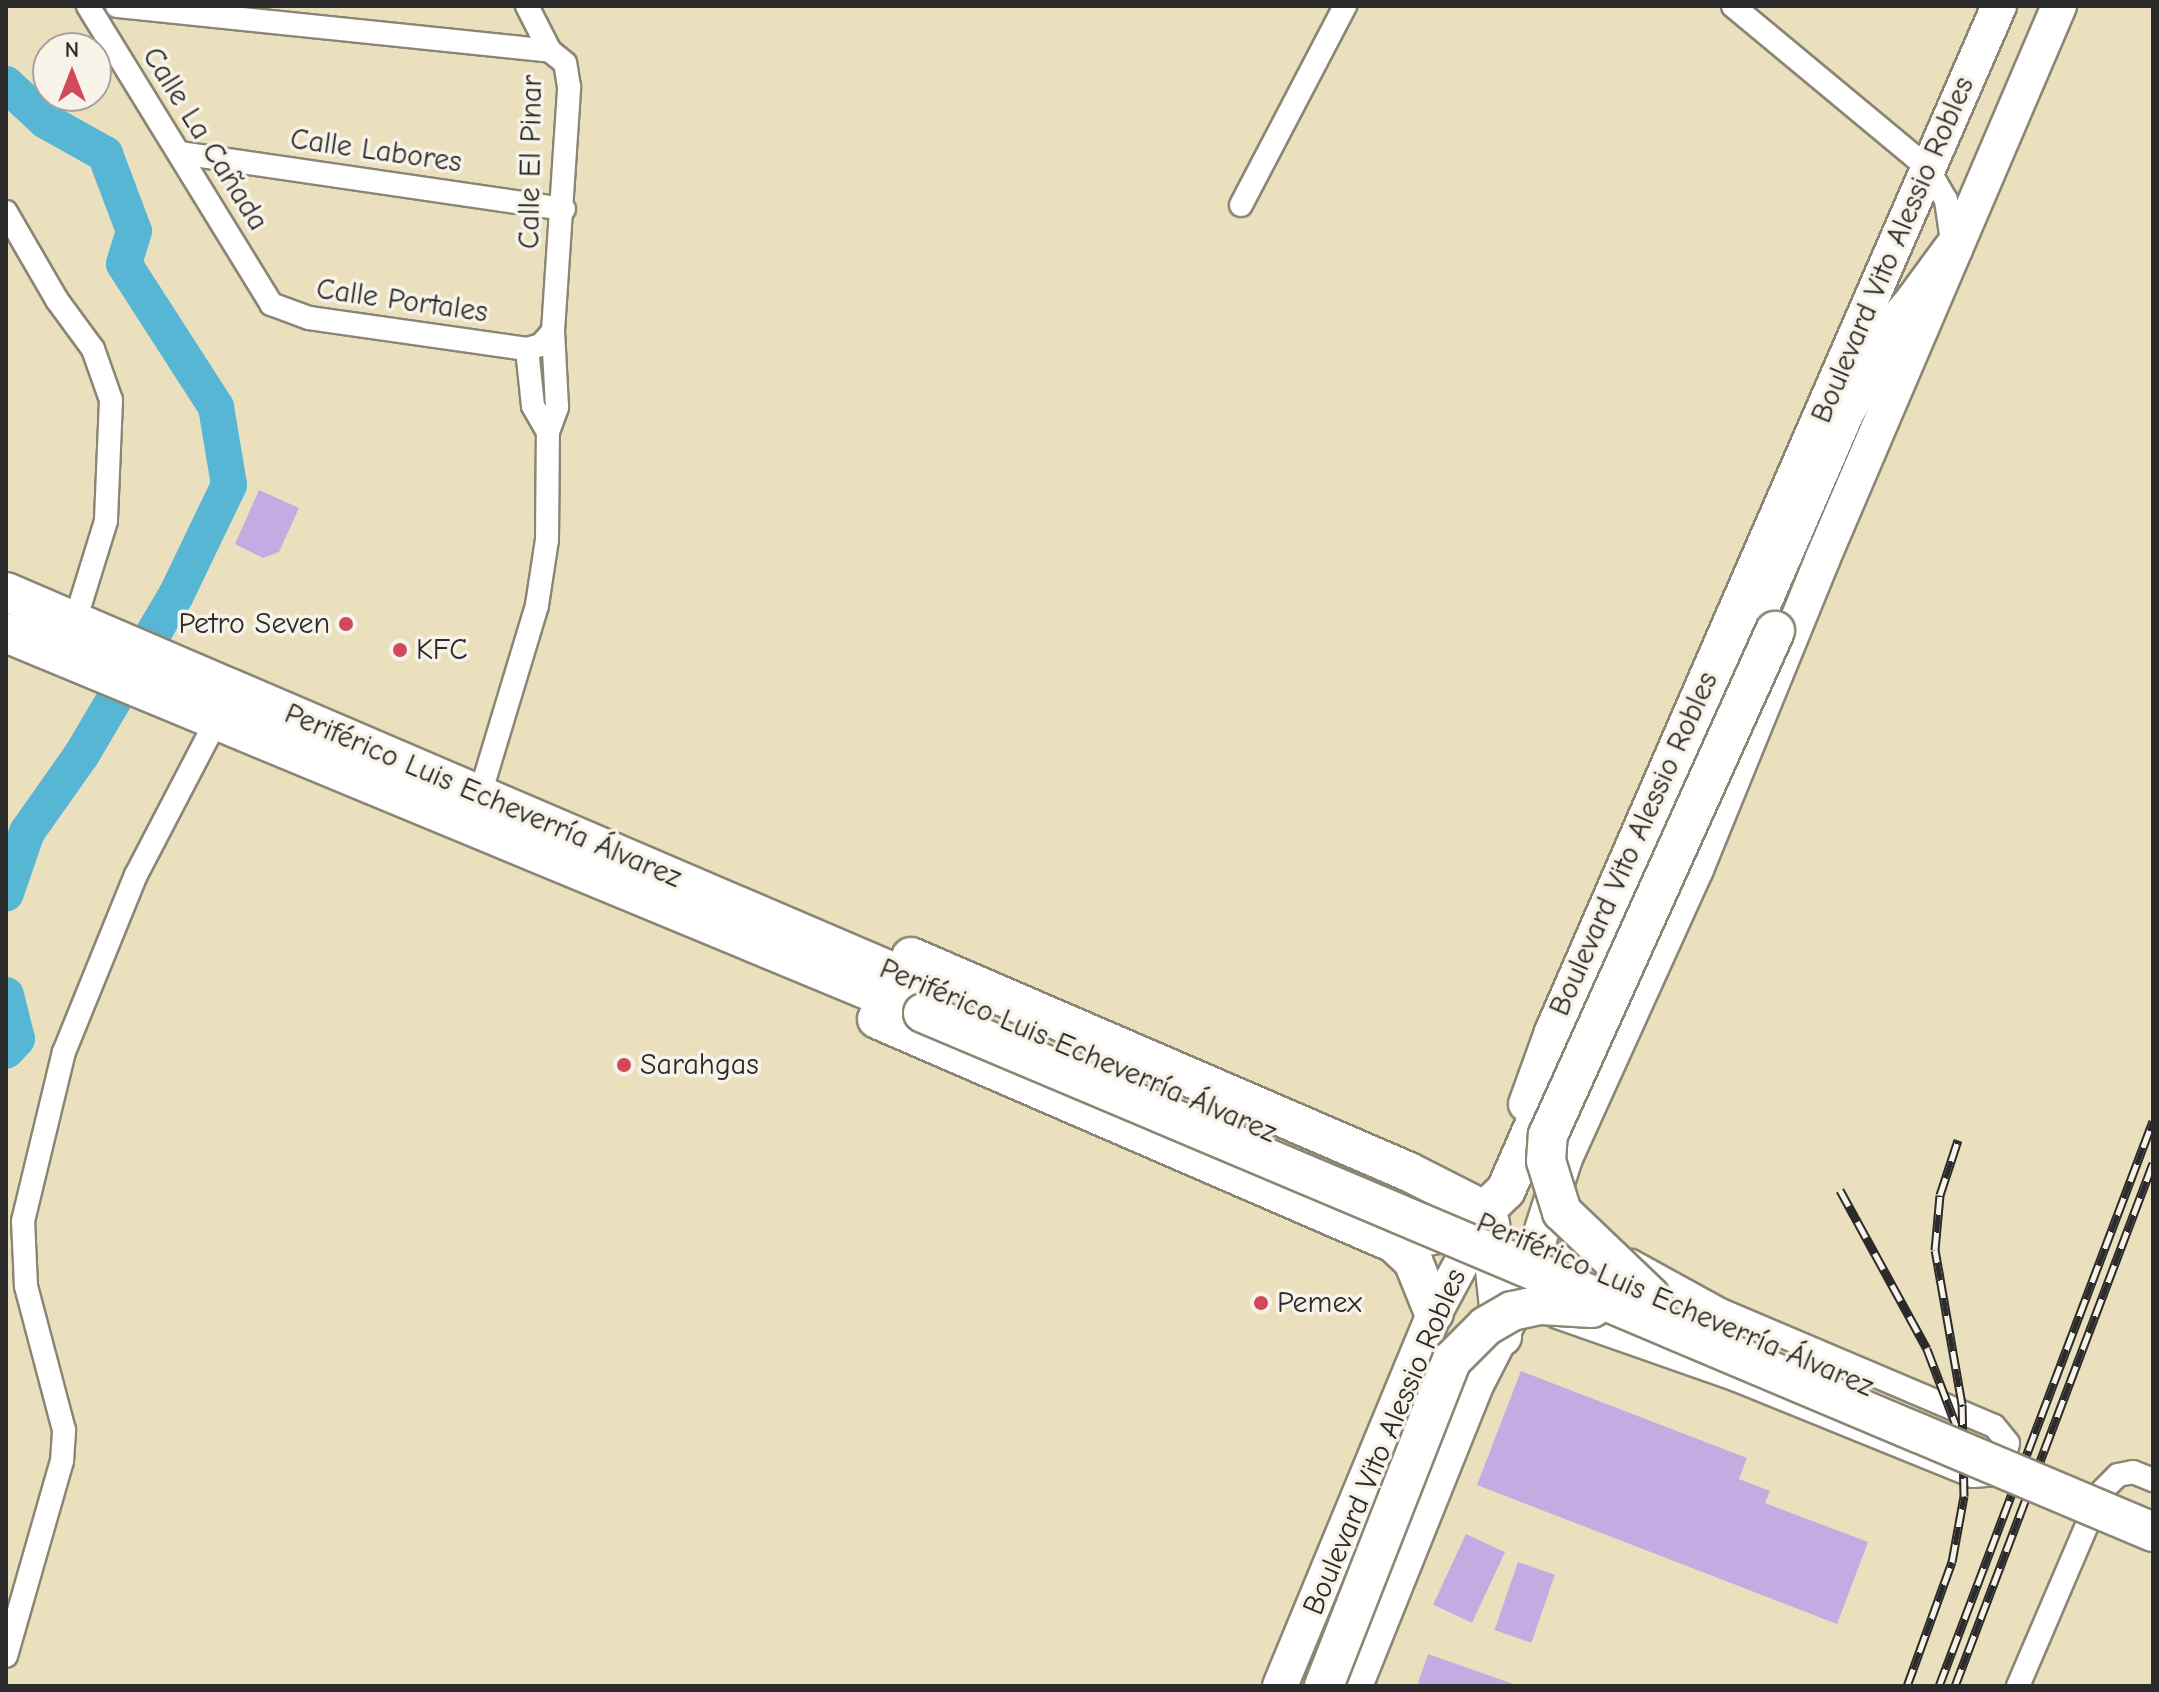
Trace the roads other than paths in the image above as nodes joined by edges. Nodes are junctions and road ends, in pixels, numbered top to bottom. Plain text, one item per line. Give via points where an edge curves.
1 (88, 6) edge
2 (117, 6) edge
3 (527, 6) edge
4 (1345, 6) edge
5 (1733, 6) edge
6 (1999, 6) edge
7 (2059, 6) edge
8 (550, 51) junction
9 (180, 153) junction
10 (1927, 167) junction
11 (1241, 205) dead end
12 (564, 209) junction
13 (6, 212) edge
14 (1953, 249) junction
15 (1914, 302) junction
16 (271, 304) joint
17 (553, 331) junction
18 (527, 349) junction
19 (548, 432) junction
20 (6, 592) edge
21 (90, 627) junction
22 (6, 633) edge
23 (215, 723) junction
24 (481, 791) junction
25 (741, 907) junction
26 (794, 961) junction
27 (928, 1002) junction
28 (1565, 1158) junction
29 (1409, 1172) junction
30 (1488, 1212) junction
31 (1595, 1240) junction
32 (1394, 1243) junction
33 (1520, 1299) junction
34 (1644, 1307) junction
35 (1434, 1313) junction
36 (1568, 1321) junction
37 (1496, 1346) junction
38 (1414, 1364) junction
39 (1475, 1387) junction
40 (2143, 1476) edge
41 (2153, 1506) edge
42 (2100, 1525) junction
43 (2153, 1532) edge
44 (2153, 1550) edge
45 (6, 1656) edge
46 (1280, 1686) edge
47 (1324, 1686) edge
48 (1355, 1686) edge
49 (2018, 1686) edge

1 - 9 street, Calle La Cañada
2 - 8 street
3 - 8 street, Calle El Pinar
4 - 11 street
5 - 10 street
6 - 10 main road, Boulevard Vito Alessio Robles
7 - 14 main road, Boulevard Vito Alessio Robles
8 - 12 street, Calle El Pinar via 568,70
9 - 12 street, Calle Labores
9 - 16 street, Calle La Cañada
10 - 14 street via 1946,200
10 - 30 main road, Boulevard Vito Alessio Robles via 1552,1032
12 - 17 street, Calle El Pinar
13 - 21 street via 57,300 93,349 111,400 106,521
14 - 15 highway
14 - 28 main road, Boulevard Vito Alessio Robles via 1696,869
15 - 30 highway via 1890,330 1844,414 1517,1168
15 - 34 highway, bridge via 1775,631 1548,1135 1546,1161 1562,1212
16 - 18 street, Calle Portales via 309,318
17 - 18 street via 541,345
17 - 19 street, Calle El Pinar via 557,407
18 - 19 street, Calle El Pinar via 533,406
19 - 24 street, Calle El Pinar via 547,540 537,605
20 - 21 highway, Periférico Luis Echeverría Álvarez
21 - 24 highway, Periférico Luis Echeverría Álvarez
22 - 23 highway, Periférico Luis Echeverría Álvarez
23 - 26 highway, Periférico Luis Echeverría Álvarez
23 - 45 street via 136,875 64,1052 23,1221 26,1286 64,1430 62,1461
24 - 25 highway, Periférico Luis Echeverría Álvarez
25 - 27 highway, Periférico Luis Echeverría Álvarez
25 - 29 highway via 790,910 826,921
26 - 27 highway, Periférico Luis Echeverría Álvarez
26 - 32 highway via 837,1000 885,1023
27 - 34 highway, Periférico Luis Echeverría Álvarez, bridge
28 - 31 street via 1567,1197
28 - 33 main road, Boulevard Vito Alessio Robles
29 - 30 highway
29 - 32 highway via 1418,1195 1416,1219
30 - 32 highway via 1443,1237
30 - 33 main road
30 - 35 main road, Boulevard Vito Alessio Robles
30 - 37 highway
31 - 36 street via 1569,1251 1555,1278 1554,1294
31 - 36 street, Periférico Luis Echeverría Álvarez via 1721,1310 1994,1426 2008,1443 2004,1459 1989,1475 1973,1476 1734,1379
32 - 35 highway via 1413,1261
33 - 36 street, Periférico Luis Echeverría Álvarez
33 - 37 main road, Boulevard Vito Alessio Robles
34 - 41 highway, Periférico Luis Echeverría Álvarez
34 - 43 highway, Periférico Luis Echeverría Álvarez, bridge
34 - 47 highway, bridge via 1527,1308 1486,1326 1452,1360
35 - 38 main road, Boulevard Vito Alessio Robles
36 - 37 main road via 1525,1328
37 - 39 main road, Boulevard Vito Alessio Robles
38 - 39 main road via 1445,1364
38 - 46 main road, Boulevard Vito Alessio Robles
39 - 48 main road, Boulevard Vito Alessio Robles
40 - 42 street via 2109,1480
42 - 44 street
42 - 49 street

